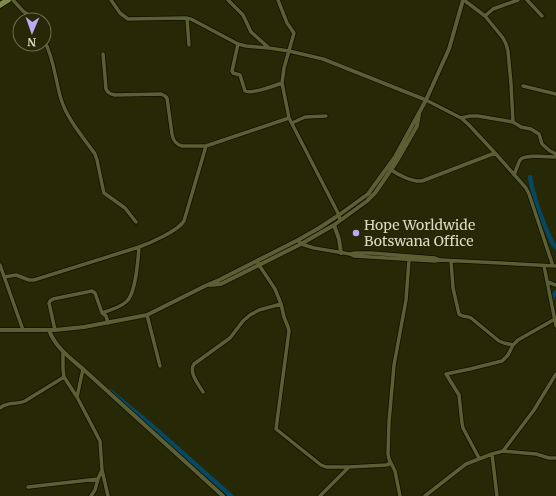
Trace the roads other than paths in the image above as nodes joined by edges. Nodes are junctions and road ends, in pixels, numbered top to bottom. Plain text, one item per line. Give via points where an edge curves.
1 (8, 0) edge
2 (13, 0) edge
3 (111, 0) edge
4 (228, 0) edge
5 (278, 0) edge
6 (464, 0) edge
7 (518, 0) edge
8 (527, 0) edge
9 (0, 5) edge
10 (24, 12) edge
11 (485, 16) junction
12 (542, 16) dead end
13 (187, 18) junction
14 (238, 44) junction
15 (189, 45) dead end
16 (269, 48) junction
17 (288, 51) junction
18 (50, 52) edge
19 (103, 54) dead end
20 (282, 83) junction
21 (522, 86) dead end
22 (556, 94) edge
23 (426, 100) junction
24 (326, 116) dead end
25 (289, 118) junction
26 (461, 118) junction
27 (513, 122) junction
28 (292, 123) junction
29 (206, 146) junction
30 (495, 153) junction
31 (556, 156) edge
32 (390, 169) junction
33 (514, 175) junction
34 (340, 218) junction
35 (136, 222) dead end
36 (334, 225) junction
37 (298, 240) junction
38 (301, 244) junction
39 (139, 247) junction
40 (340, 253) junction
41 (402, 257) junction
42 (257, 260) junction
43 (409, 260) junction
44 (441, 260) junction
45 (451, 261) junction
46 (0, 265) edge
47 (259, 265) junction
48 (544, 266) junction
49 (555, 266) edge
50 (4, 277) junction
51 (548, 282) junction
52 (556, 285) edge
53 (205, 286) junction
54 (280, 304) junction
55 (102, 313) junction
56 (147, 315) junction
57 (555, 319) junction
58 (108, 323) junction
59 (556, 326) edge
60 (0, 330) edge
61 (23, 330) junction
62 (49, 330) junction
63 (55, 330) junction
64 (513, 345) junction
65 (64, 352) junction
66 (160, 366) dead end
67 (83, 369) junction
68 (556, 374) edge
69 (64, 377) junction
70 (203, 392) dead end
71 (77, 397) junction
72 (0, 408) edge
73 (503, 451) junction
74 (492, 454) junction
75 (479, 458) junction
76 (556, 458) edge
77 (390, 462) junction
78 (349, 467) junction
79 (102, 470) junction
80 (98, 479) junction
81 (28, 488) dead end
82 (91, 496) edge
83 (108, 496) edge
84 (223, 496) edge
85 (320, 496) edge
86 (400, 496) edge
87 (425, 496) edge
88 (497, 496) edge

1 - 9 main road
2 - 10 street
3 - 13 street via 128,19
4 - 16 street via 243,15 251,32
5 - 17 street via 294,33
6 - 11 street
6 - 23 street via 449,49
7 - 11 street via 493,9
8 - 12 street
11 - 27 street via 503,38 508,51
13 - 14 street
13 - 15 street
14 - 16 street
14 - 20 street via 232,71 240,75 245,91 253,92
16 - 17 street
17 - 20 street
17 - 23 street via 323,59
18 - 35 street via 64,107 95,154 104,193 126,208
19 - 29 street via 106,89 111,95 162,94 168,100 173,140 182,146
20 - 25 street
21 - 22 street
23 - 26 street
23 - 32 street
24 - 28 street via 304,117
25 - 28 street
25 - 29 street
26 - 27 street via 478,116
26 - 30 street
27 - 31 street via 539,134 542,144
28 - 34 street
29 - 39 street via 184,221 157,240
30 - 32 street via 422,181 415,181
30 - 33 street
31 - 33 street via 524,157 520,160
32 - 34 street via 368,194
33 - 49 street via 529,194
34 - 36 street
34 - 37 street
36 - 38 street
36 - 40 street
37 - 38 street
37 - 42 street
38 - 40 street
38 - 47 street
39 - 50 street via 34,280 16,275
39 - 55 street via 130,297 116,308
40 - 41 street
41 - 43 street
41 - 44 street
42 - 47 street
42 - 53 street
43 - 44 street
43 - 77 street via 406,300 394,365 389,422
44 - 45 street
45 - 48 street
45 - 64 street via 459,314 471,318 501,342
46 - 50 street
47 - 53 street via 221,284
47 - 54 street via 275,289
48 - 49 street
48 - 51 street
50 - 61 street
51 - 52 street
51 - 57 street
53 - 56 street
54 - 70 street via 250,315 230,338 194,364 192,372
54 - 78 street via 289,330 276,429 321,465
55 - 58 street
55 - 63 street via 92,291 53,299 49,303
56 - 58 street
56 - 66 street
57 - 59 street
57 - 64 street
58 - 63 street
60 - 61 street
61 - 62 street
62 - 63 street
62 - 65 street via 53,340
64 - 75 street via 502,361 446,374 459,396 463,428
65 - 67 street
65 - 69 street
67 - 71 street
67 - 84 street
68 - 73 street via 534,410
69 - 71 street
69 - 72 street via 21,403 6,404
71 - 79 street via 100,441
73 - 74 street
73 - 76 street
74 - 75 street
74 - 88 street
75 - 87 street via 466,464
77 - 78 street via 386,465
77 - 86 street via 395,471
78 - 85 street
79 - 80 street
79 - 83 street
80 - 81 street
80 - 82 street

